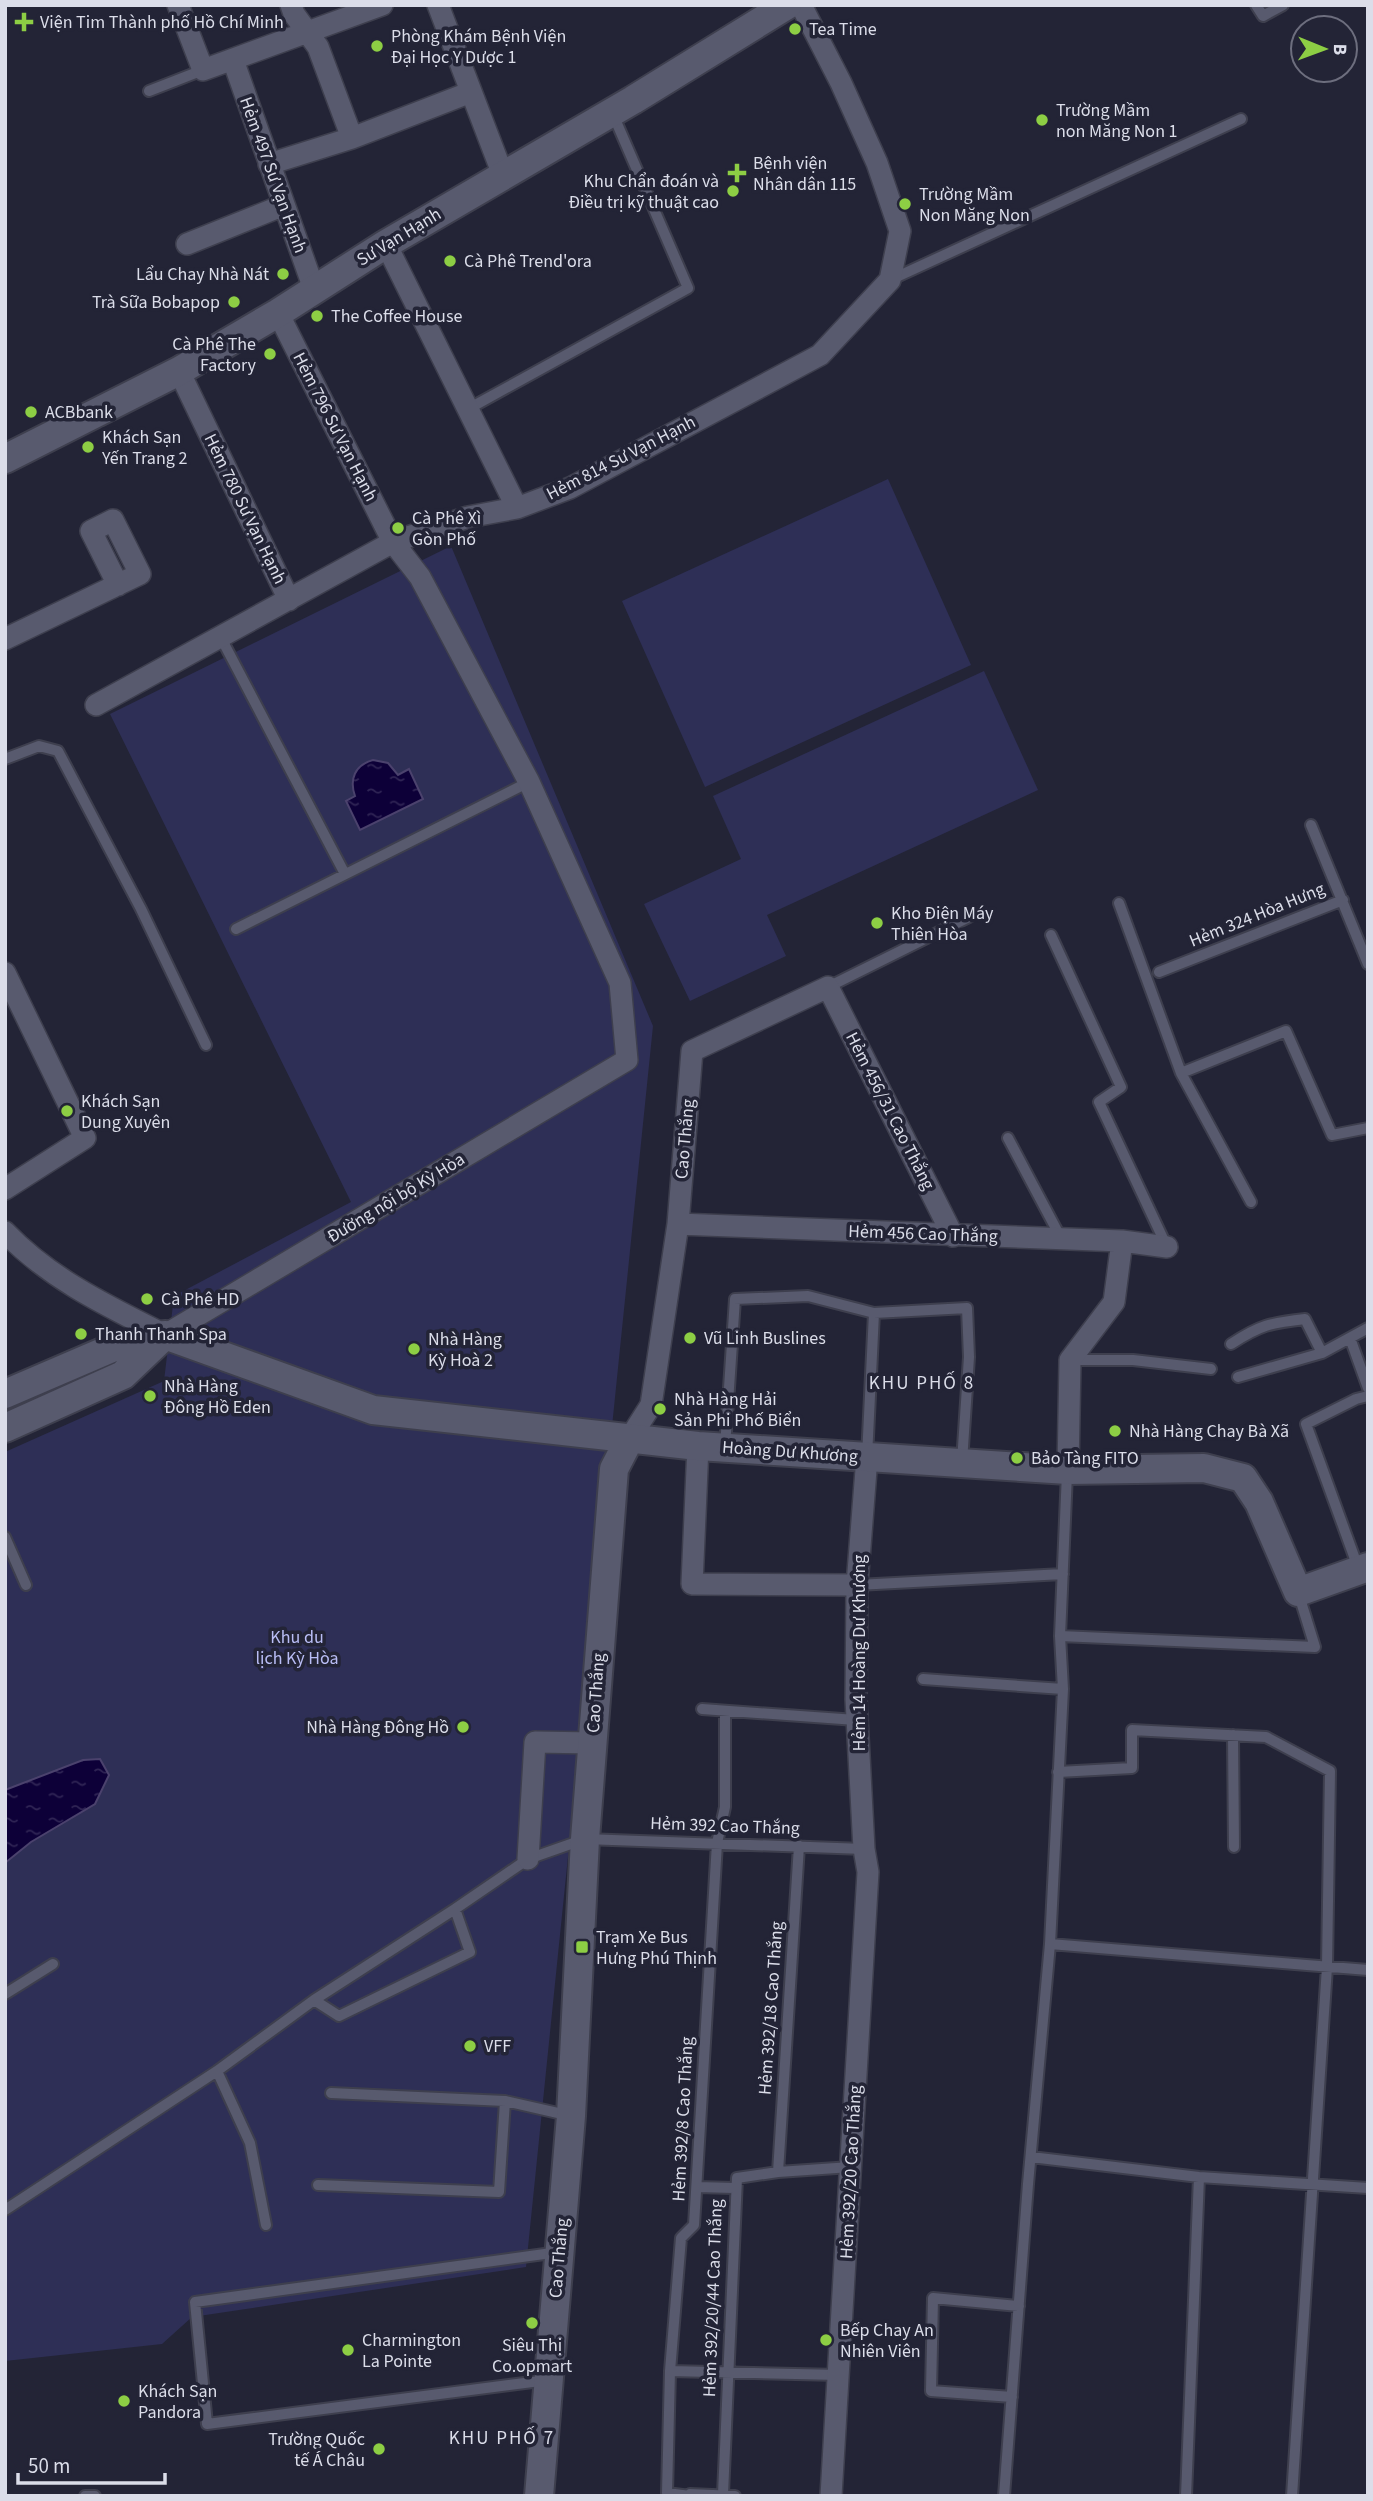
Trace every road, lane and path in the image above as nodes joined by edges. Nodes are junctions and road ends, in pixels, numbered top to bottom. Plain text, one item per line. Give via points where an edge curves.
1 (178, 5) edge
2 (291, 5) edge
3 (382, 5) edge
4 (438, 5) edge
5 (788, 5) edge
6 (801, 5) edge
7 (1256, 5) edge
8 (1283, 5) edge
9 (308, 33) junction
10 (233, 60) junction
11 (204, 70) junction
12 (149, 91) dead end
13 (471, 92) junction
14 (612, 112) junction
15 (1241, 119) dead end
16 (352, 138) junction
17 (269, 164) junction
18 (503, 175) junction
19 (284, 205) junction
20 (187, 244) dead end
21 (386, 244) junction
22 (890, 280) junction
23 (314, 289) junction
24 (278, 313) junction
25 (179, 371) junction
26 (468, 409) junction
27 (5, 459) edge
28 (517, 508) junction
29 (393, 542) junction
30 (118, 585) dead end
31 (289, 600) junction
32 (220, 636) junction
33 (5, 639) edge
34 (96, 705) dead end
35 (5, 760) edge
36 (529, 782) junction
37 (1311, 825) dead end
38 (345, 874) junction
39 (1343, 900) junction
40 (1119, 903) dead end
41 (979, 912) dead end
42 (236, 929) dead end
43 (1051, 934) dead end
44 (1368, 964) edge
45 (1159, 972) dead end
46 (5, 973) edge
47 (828, 986) junction
48 (206, 1045) dead end
49 (627, 1060) joint
50 (1181, 1073) junction
51 (1368, 1128) edge
52 (1008, 1138) dead end
53 (5, 1189) edge
54 (1251, 1202) dead end
55 (678, 1224) junction
56 (5, 1232) edge
57 (953, 1236) junction
58 (1062, 1240) junction
59 (1122, 1241) junction
60 (1167, 1247) joint
61 (874, 1313) junction
62 (1368, 1328) edge
63 (165, 1335) junction
64 (1350, 1338) junction
65 (1231, 1344) dead end
66 (1322, 1353) junction
67 (1070, 1360) junction
68 (1211, 1369) dead end
69 (1238, 1377) dead end
70 (1368, 1388) edge
71 (5, 1394) edge
72 (1368, 1396) edge
73 (5, 1429) edge
74 (630, 1438) junction
75 (712, 1446) junction
76 (867, 1457) junction
77 (962, 1462) junction
78 (1068, 1470) junction
79 (5, 1537) edge
80 (1363, 1569) edge
81 (1063, 1574) junction
82 (26, 1585) dead end
83 (857, 1585) junction
84 (1297, 1592) junction
85 (1059, 1636) junction
86 (923, 1679) dead end
87 (1063, 1689) junction
88 (702, 1709) dead end
89 (725, 1711) junction
90 (856, 1720) junction
91 (1233, 1735) junction
92 (593, 1743) junction
93 (1058, 1772) junction
94 (585, 1839) junction
95 (717, 1843) junction
96 (799, 1846) junction
97 (1234, 1847) dead end
98 (864, 1849) junction
99 (528, 1858) junction
100 (455, 1909) junction
101 (1050, 1944) junction
102 (53, 1964) dead end
103 (1327, 1966) junction
104 (1368, 1970) edge
105 (5, 1994) edge
106 (314, 2000) junction
107 (217, 2071) junction
108 (331, 2093) dead end
109 (505, 2101) junction
110 (570, 2116) junction
111 (1031, 2157) junction
112 (851, 2167) junction
113 (778, 2172) junction
114 (1199, 2177) junction
115 (1313, 2184) junction
116 (318, 2185) dead end
117 (697, 2187) junction
118 (734, 2188) junction
119 (1368, 2188) edge
120 (5, 2210) edge
121 (267, 2225) dead end
122 (559, 2252) junction
123 (1019, 2306) junction
124 (670, 2371) junction
125 (728, 2373) junction
126 (840, 2375) junction
127 (548, 2380) junction
128 (1012, 2397) junction
129 (690, 2495) edge
130 (729, 2495) edge
131 (85, 2496) edge
132 (95, 2496) edge
133 (539, 2496) edge
134 (831, 2496) edge
135 (1004, 2496) edge
136 (1186, 2496) edge
137 (1293, 2496) edge

1 - 11 street
2 - 9 street
3 - 9 street
4 - 13 street
5 - 14 street, Sư Vạn Hạnh
6 - 22 street via 877,163 900,230
7 - 8 lane via 1263,16
9 - 10 street
9 - 16 street via 318,47
10 - 11 street
10 - 17 street, Hẻm 497 Sư Vạn Hạnh
11 - 12 lane
13 - 16 street
13 - 18 street
14 - 18 street, Sư Vạn Hạnh
14 - 26 lane via 688,288
15 - 22 lane
16 - 17 street
17 - 19 street, Hẻm 497 Sư Vạn Hạnh
18 - 21 street, Sư Vạn Hạnh
19 - 20 street
19 - 23 street, Hẻm 497 Sư Vạn Hạnh
21 - 23 street, Sư Vạn Hạnh
21 - 26 street
22 - 28 street, Hẻm 814 Sư Vạn Hạnh via 820,355 570,488
23 - 24 street, Sư Vạn Hạnh
24 - 25 street, Sư Vạn Hạnh
24 - 29 street, Hẻm 796 Sư Vạn Hạnh
25 - 27 street, Sư Vạn Hạnh
25 - 31 street, Hẻm 780 Sư Vạn Hạnh
26 - 28 street
28 - 29 street, Hẻm 814 Sư Vạn Hạnh via 468,517
29 - 31 street, Hẻm 814 Sư Vạn Hạnh
29 - 36 street, Hẻm 796 Sư Vạn Hạnh via 420,577
30 - 33 street
31 - 32 street, Hẻm 780 Sư Vạn Hạnh
32 - 34 street, Hẻm 780 Sư Vạn Hạnh
32 - 38 lane
35 - 48 lane via 39,746 58,751
36 - 38 lane
36 - 49 street, Hẻm 796 Sư Vạn Hạnh via 620,983
37 - 39 lane
38 - 42 lane
39 - 44 lane, Hẻm 324 Hòa Hưng
39 - 45 lane, Hẻm 324 Hòa Hưng
40 - 50 lane
41 - 47 lane
43 - 60 lane via 1121,1087 1099,1102
46 - 53 street via 85,1138
47 - 55 street, Cao Thắng via 692,1051
47 - 57 street, Hẻm 456/31 Cao Thắng
49 - 63 street, Đường nội bộ Kỳ Hòa
50 - 51 lane via 1286,1031 1332,1135
50 - 54 lane
52 - 58 lane
55 - 57 street, Hẻm 456 Cao Thắng
55 - 74 street, Cao Thắng via 651,1405
56 - 63 street via 66,1284
57 - 58 street, Hẻm 456 Cao Thắng
58 - 59 street, Hẻm 456 Cao Thắng
59 - 60 street, Hẻm 456 Cao Thắng
59 - 67 street via 1114,1302
61 - 75 lane via 808,1296 735,1299
61 - 76 lane
61 - 77 lane via 967,1308 969,1357
62 - 64 lane
63 - 71 street via 112,1348
63 - 73 street via 123,1375
63 - 74 street, Hoàng Dư Khương via 373,1410
64 - 66 lane
64 - 70 lane
65 - 66 lane via 1268,1323 1304,1319
66 - 69 lane
67 - 68 lane via 1133,1360
67 - 78 street
72 - 80 lane via 1306,1424
74 - 75 street, Hoàng Dư Khương
74 - 92 street, Cao Thắng via 614,1469
75 - 76 street, Hoàng Dư Khương
75 - 83 street via 692,1584
76 - 77 street, Hoàng Dư Khương
76 - 83 street, Hẻm 14 Hoàng Dư Khương
77 - 78 street, Hoàng Dư Khương
78 - 81 lane
78 - 84 street, Hoàng Dư Khương via 1204,1468 1243,1478 1259,1502
79 - 82 lane
80 - 84 street
81 - 83 lane
81 - 85 lane
83 - 90 street, Hẻm 14 Hoàng Dư Khương
84 - 85 lane, Hoàng Dư Khương via 1315,1647
85 - 87 lane
86 - 87 lane
87 - 93 lane
88 - 89 lane
89 - 90 lane
89 - 95 lane, Hẻm 392/8 Cao Thắng via 725,1807
90 - 98 street, Hẻm 14 Hoàng Dư Khương
91 - 93 lane via 1132,1730 1132,1768
91 - 97 lane
91 - 103 lane via 1266,1737 1330,1771
92 - 94 street, Cao Thắng
92 - 99 street via 534,1742
93 - 101 lane
94 - 95 lane, Hẻm 392 Cao Thắng
94 - 99 lane
94 - 110 street, Cao Thắng
95 - 96 lane, Hẻm 392 Cao Thắng
95 - 117 lane, Hẻm 392/8 Cao Thắng
96 - 98 lane, Hẻm 392 Cao Thắng
96 - 113 lane, Hẻm 392/18 Cao Thắng
98 - 112 street, Hẻm 392/20 Cao Thắng via 868,1872
99 - 100 lane
100 - 106 lane
100 - 106 lane via 470,1952 339,2016
101 - 103 lane
101 - 111 lane
102 - 105 lane
103 - 104 lane
103 - 115 lane
106 - 107 lane
107 - 120 lane
107 - 121 lane via 250,2143
108 - 109 lane
109 - 110 lane
109 - 116 lane via 499,2192
110 - 122 street, Cao Thắng
111 - 114 lane
111 - 123 lane
112 - 113 lane, Hẻm 392/20/44 Cao Thắng
112 - 126 street, Hẻm 392/20 Cao Thắng
113 - 118 lane, Hẻm 392/20/44 Cao Thắng via 737,2178
114 - 115 lane
114 - 136 lane
115 - 119 lane
115 - 137 lane
117 - 118 lane
117 - 124 lane, Hẻm 392/8 Cao Thắng via 694,2225 681,2238
118 - 125 lane, Hẻm 392/20/44 Cao Thắng
122 - 127 street, Cao Thắng
122 - 127 lane via 195,2302 206,2424
123 - 128 lane
123 - 128 lane via 933,2298 931,2390
124 - 125 lane
124 - 129 lane, Hẻm 392/8 Cao Thắng via 667,2493
125 - 126 lane
125 - 130 lane, Hẻm 392/20/44 Cao Thắng
126 - 134 street, Hẻm 392/20 Cao Thắng
127 - 133 street, Cao Thắng
128 - 135 lane
129 - 130 lane
131 - 132 lane

